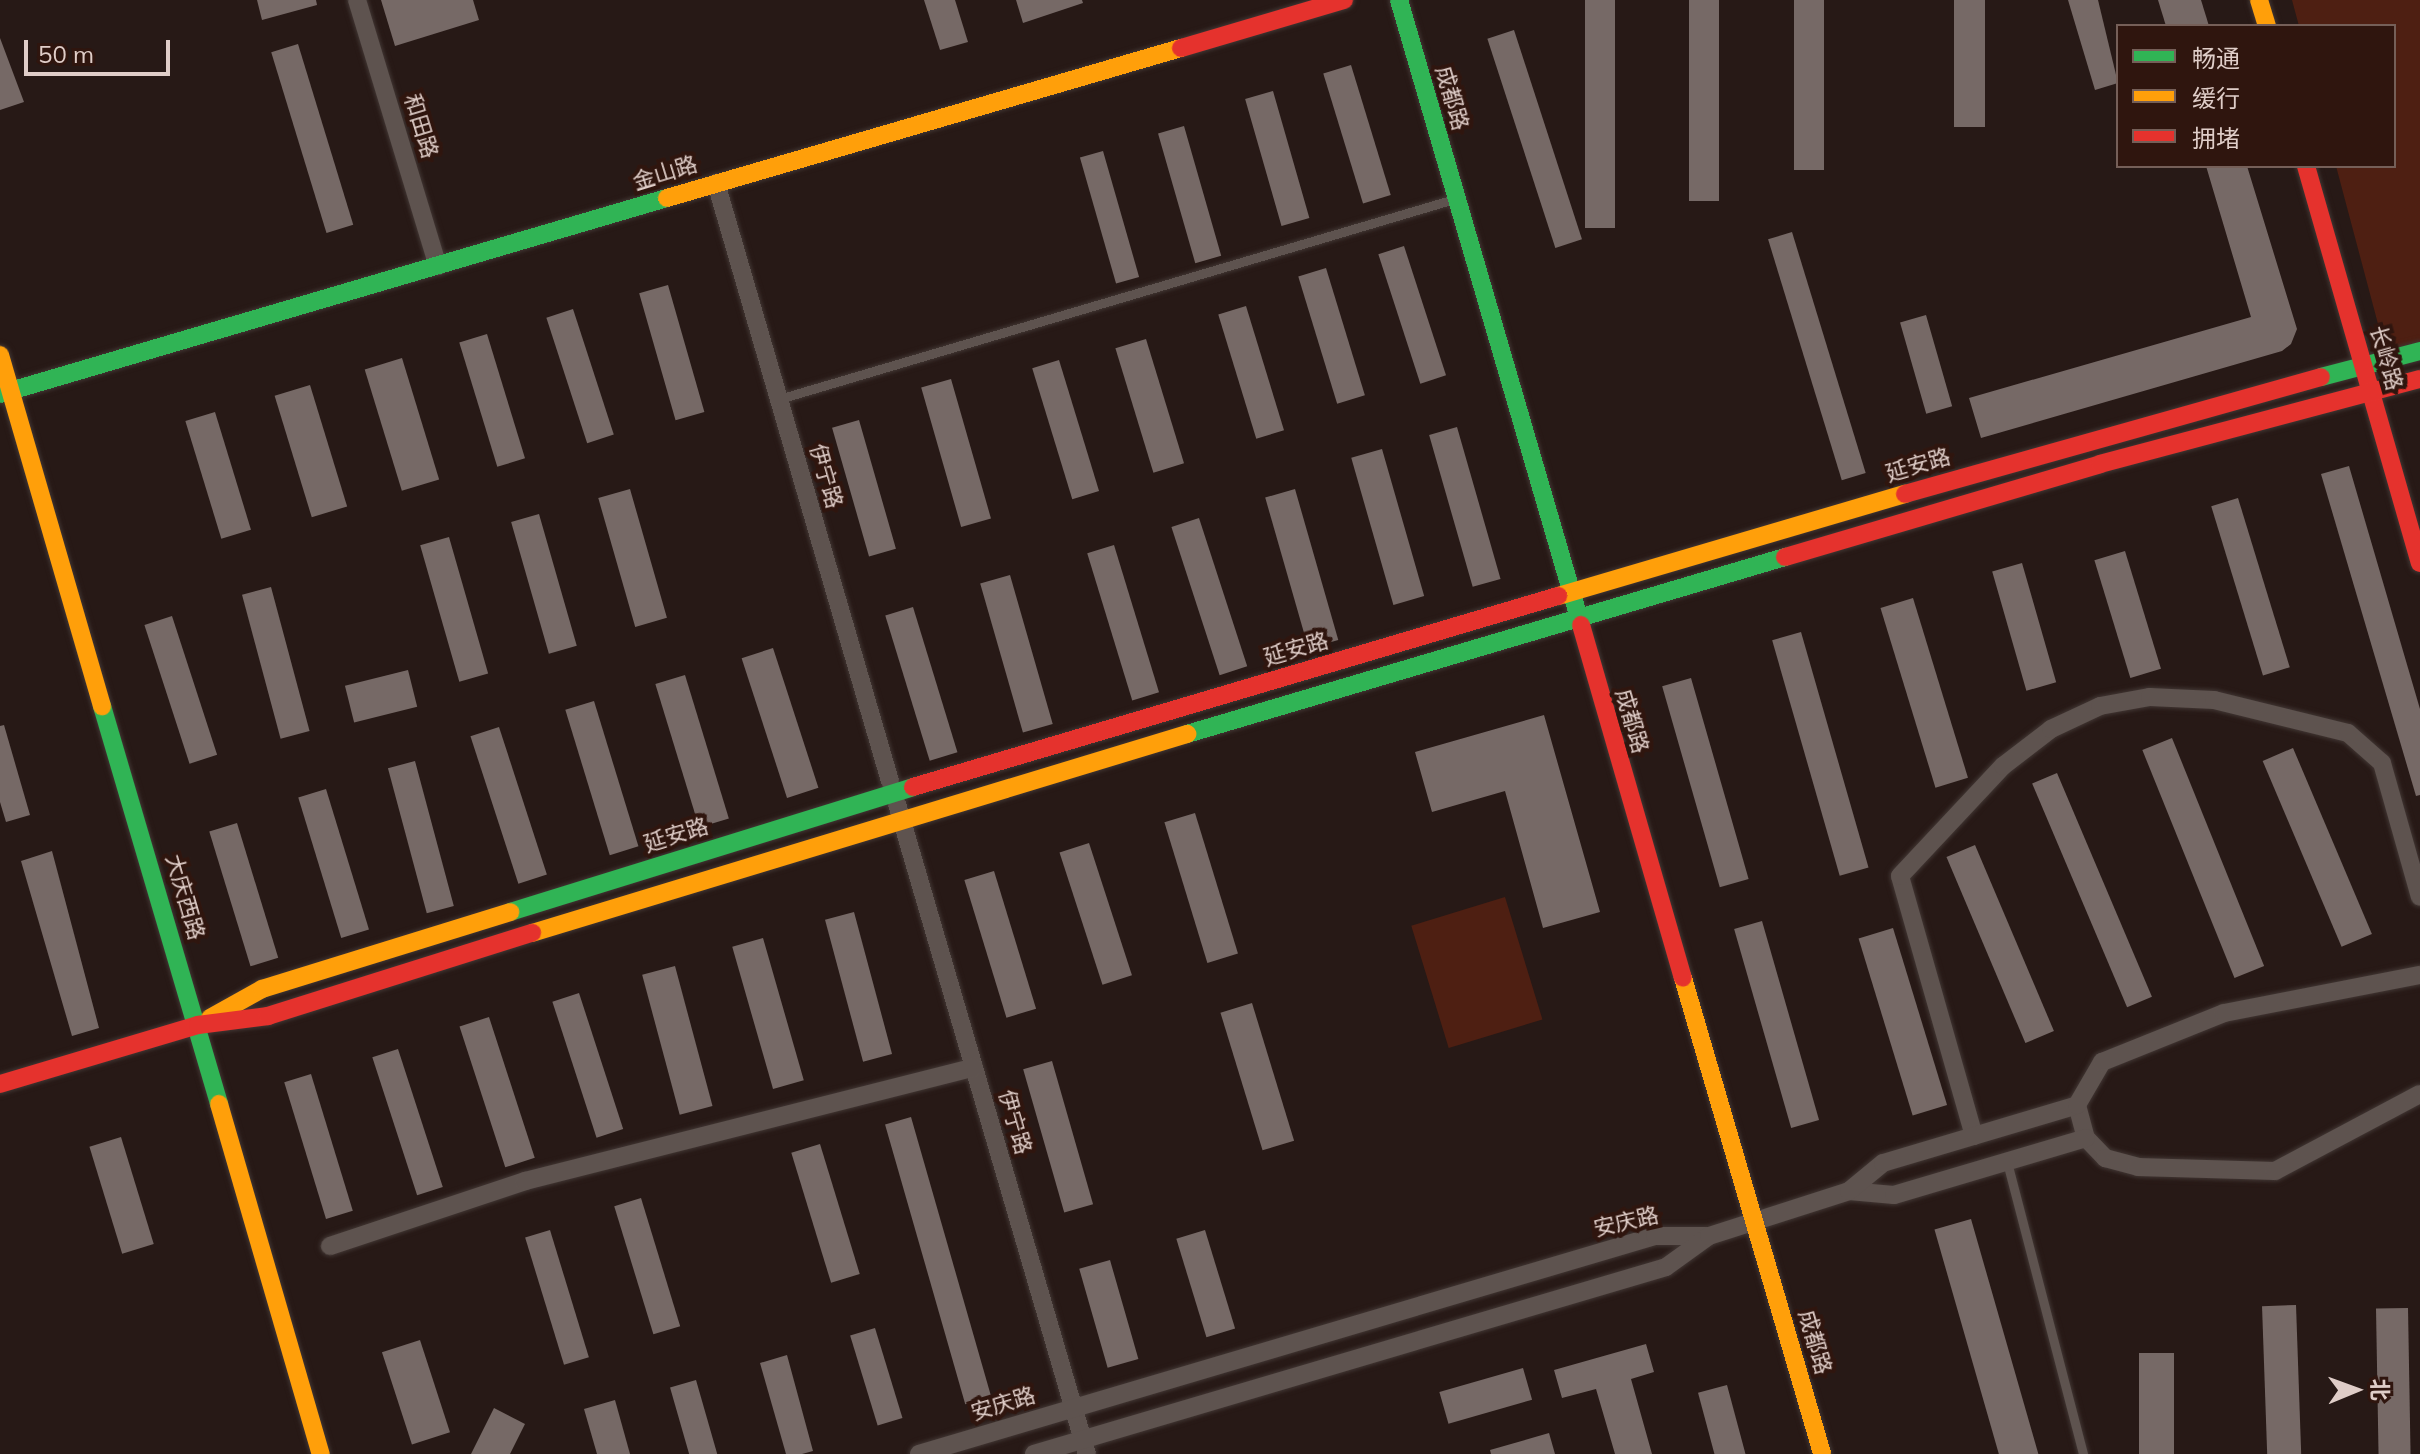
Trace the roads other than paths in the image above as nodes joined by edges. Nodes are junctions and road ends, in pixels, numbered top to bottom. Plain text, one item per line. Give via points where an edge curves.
1 (357, 0) edge
2 (1344, 0) edge
3 (1399, 0) edge
4 (2259, 0) edge
5 (2266, 24) edge
6 (2307, 168) edge
7 (716, 183) junction
8 (1456, 199) junction
9 (438, 266) junction
10 (2420, 351) edge
11 (0, 355) edge
12 (2364, 368) junction
13 (2420, 379) edge
14 (5, 393) edge
15 (2371, 394) junction
16 (779, 399) junction
17 (2420, 563) edge
18 (1569, 593) junction
19 (1577, 619) junction
20 (890, 781) dead end
21 (899, 811) junction
22 (2420, 897) edge
23 (2420, 975) edge
24 (198, 1025) junction
25 (974, 1067) junction
26 (0, 1084) edge
27 (2420, 1094) edge
28 (2077, 1105) junction
29 (1974, 1136) junction
30 (2086, 1138) junction
31 (2007, 1162) junction
32 (1849, 1191) junction
33 (1754, 1222) junction
34 (1709, 1236) junction
35 (330, 1246) dead end
36 (1073, 1408) junction
37 (1084, 1447) edge
38 (321, 1454) edge
39 (919, 1454) edge
40 (1034, 1454) edge
41 (1822, 1454) edge
42 (2083, 1454) edge

1 - 9 street, 和田路
2 - 7 street, 金山路
3 - 8 street, 成都路
4 - 5 street
6 - 12 street, 长岭路
7 - 9 street, 金山路
7 - 16 street, 伊宁路
8 - 16 lane
8 - 18 street, 成都路
9 - 14 street, 金山路
10 - 12 street, 延安路
11 - 14 street, 大庆西路
12 - 15 street, 长岭路
12 - 18 street, 延安路 via 2093,438
13 - 15 street, 延安路
14 - 24 street, 大庆西路
15 - 17 street, 长岭路
15 - 19 street, 延安路 via 2100,464
16 - 20 street, 伊宁路
18 - 19 street, 成都路
18 - 24 street, 延安路 via 892,793 262,989
19 - 21 street, 延安路
19 - 33 street, 成都路
21 - 24 street, 延安路 via 268,1016
21 - 25 street, 伊宁路
22 - 29 street via 2382,763 2348,733 2214,700 2150,697 2100,706 2051,729 2003,766 1900,876
23 - 28 street via 2224,1013 2102,1062
24 - 26 street, 延安路
24 - 38 street, 大庆西路
25 - 35 street via 525,1181
25 - 36 street, 伊宁路
27 - 30 street via 2275,1171 2138,1167 2105,1158
28 - 29 street
28 - 30 street
29 - 32 street via 1883,1163
30 - 31 street
31 - 32 street via 1894,1195
31 - 42 lane
32 - 33 street
33 - 34 street
33 - 41 street, 成都路
34 - 36 street, 安庆路 via 1655,1236
34 - 37 street via 1666,1267
36 - 37 street, 伊宁路
36 - 39 street, 安庆路
37 - 40 street

